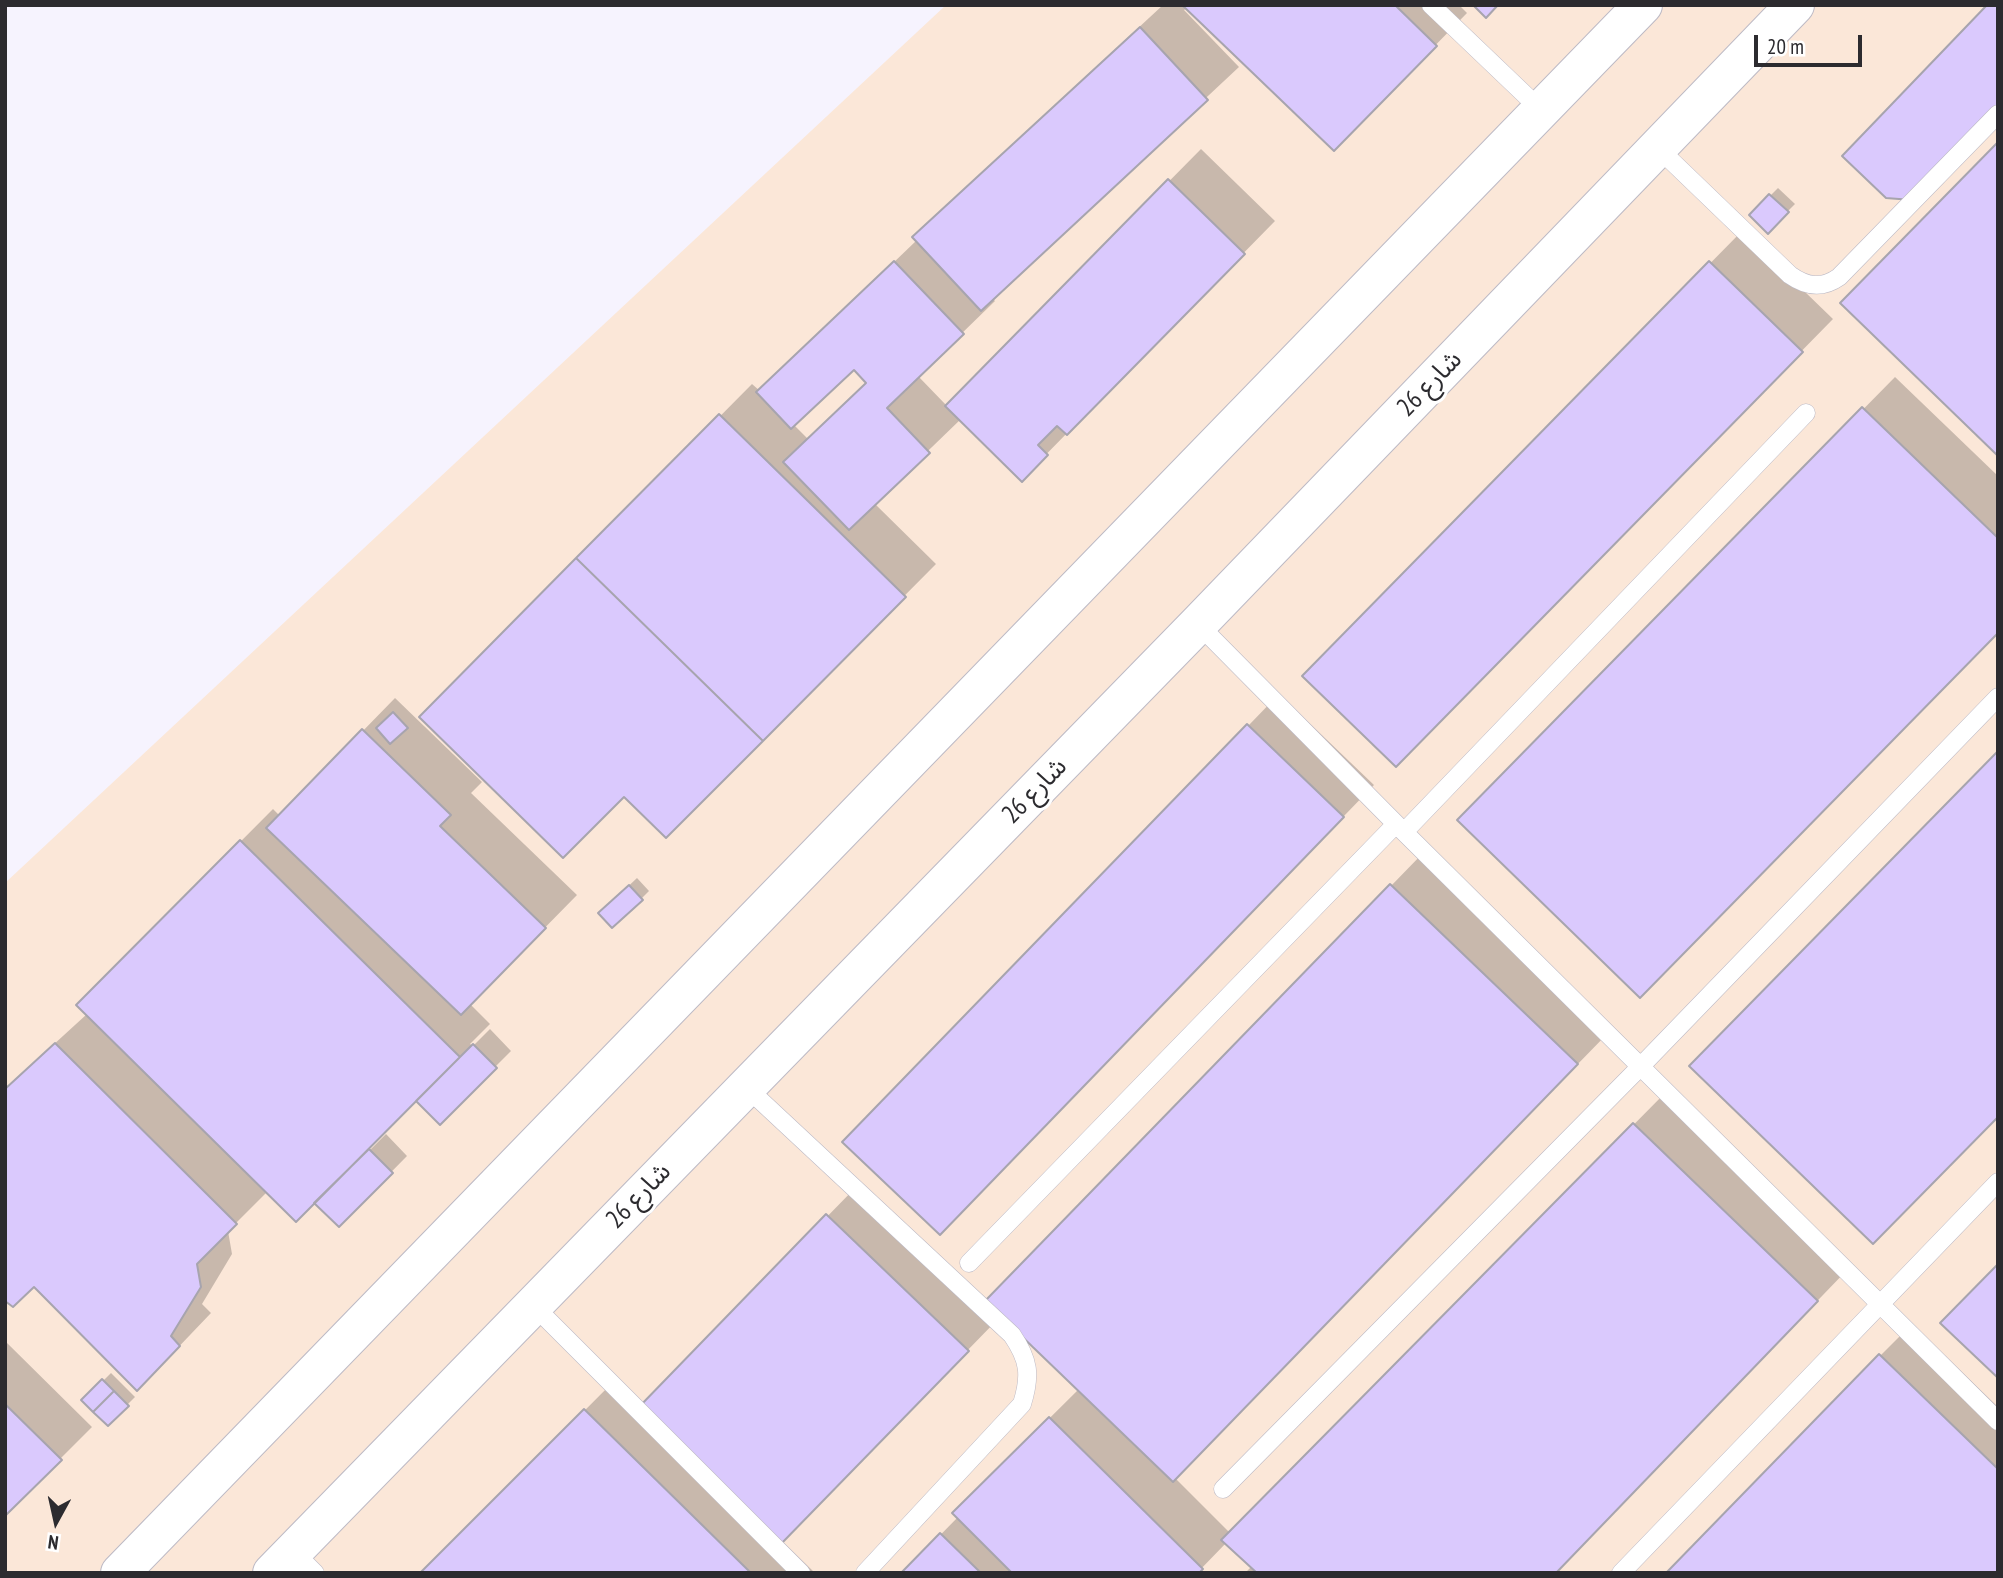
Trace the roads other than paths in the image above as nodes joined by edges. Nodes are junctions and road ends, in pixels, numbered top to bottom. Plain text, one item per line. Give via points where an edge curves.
1 (1431, 5) edge
2 (1643, 5) edge
3 (1795, 5) edge
4 (1541, 110) junction
5 (1998, 114) edge
6 (1658, 148) junction
7 (1806, 413) dead end
8 (1198, 624) junction
9 (1998, 697) edge
10 (1400, 828) junction
11 (1641, 1066) junction
12 (746, 1087) junction
13 (1998, 1182) edge
14 (969, 1263) dead end
15 (1879, 1303) junction
16 (533, 1305) junction
17 (1998, 1421) edge
18 (1223, 1489) dead end
19 (293, 1566) edge
20 (120, 1573) edge
21 (801, 1573) edge
22 (865, 1573) edge
23 (1620, 1573) edge

1 - 4 lane
2 - 4 main road
3 - 6 main road, شارع 26
4 - 20 main road
5 - 6 lane via 1839,277 1820,286 1790,275
6 - 8 main road, شارع 26
7 - 10 lane
8 - 10 lane
8 - 12 main road, شارع 26
9 - 11 lane
10 - 11 lane
10 - 14 lane
11 - 15 lane
11 - 18 lane
12 - 16 main road, شارع 26
12 - 22 lane via 1012,1335 1028,1368 1022,1404
13 - 15 lane
15 - 17 lane
15 - 23 lane
16 - 19 main road, شارع 26
16 - 21 lane

